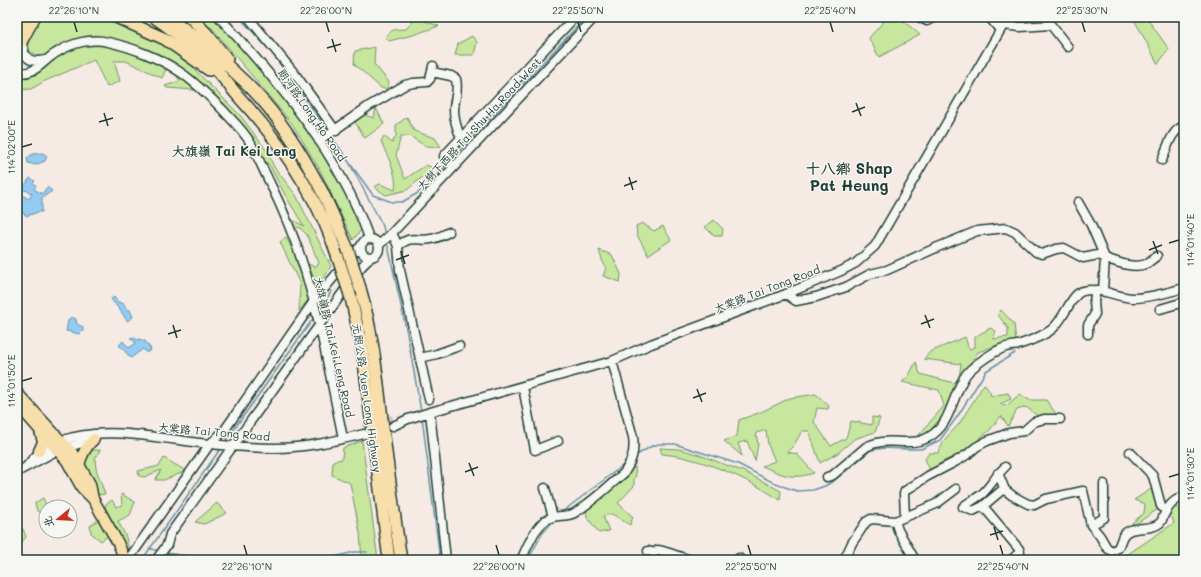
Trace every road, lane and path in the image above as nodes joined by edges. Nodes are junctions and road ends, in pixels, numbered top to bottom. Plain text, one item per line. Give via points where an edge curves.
1 (19, 17) edge
2 (25, 17) edge
3 (35, 17) edge
4 (116, 17) edge
5 (154, 17) edge
6 (169, 17) edge
7 (190, 17) edge
8 (219, 17) edge
9 (248, 17) edge
10 (575, 17) edge
11 (595, 17) edge
12 (919, 17) edge
13 (934, 17) edge
14 (990, 17) edge
15 (1008, 17) edge
16 (17, 20) edge
17 (1002, 28) junction
18 (17, 30) edge
19 (19, 43) edge
20 (1068, 47) dead end
21 (46, 60) junction
22 (18, 73) edge
23 (228, 83) junction
24 (246, 83) junction
25 (1184, 126) edge
26 (336, 131) junction
27 (461, 138) junction
28 (321, 141) junction
29 (1162, 160) dead end
30 (454, 167) junction
31 (1078, 202) dead end
32 (449, 232) dead end
33 (392, 233) junction
34 (369, 238) junction
35 (379, 245) junction
36 (398, 246) junction
37 (360, 247) junction
38 (1156, 256) dead end
39 (370, 258) junction
40 (1105, 258) junction
41 (1184, 288) edge
42 (1100, 290) junction
43 (786, 294) junction
44 (314, 302) junction
45 (1184, 302) edge
46 (1160, 309) dead end
47 (319, 322) junction
48 (1088, 334) dead end
49 (460, 346) dead end
50 (420, 358) junction
51 (612, 361) junction
52 (523, 386) junction
53 (17, 394) edge
54 (429, 399) dead end
55 (17, 404) edge
56 (427, 413) junction
57 (1060, 419) dead end
58 (393, 422) tunnel mouth
59 (38, 428) junction
60 (364, 431) tunnel mouth
61 (107, 434) junction
62 (343, 438) junction
63 (94, 439) junction
64 (558, 441) dead end
65 (212, 444) junction
66 (60, 445) junction
67 (232, 447) junction
68 (39, 452) junction
69 (1130, 452) dead end
70 (79, 465) junction
71 (26, 467) junction
72 (1005, 467) dead end
73 (17, 472) edge
74 (998, 473) junction
75 (830, 474) dead end
76 (1104, 484) dead end
77 (545, 488) dead end
78 (956, 489) dead end
79 (1005, 490) junction
80 (1184, 496) edge
81 (92, 499) junction
82 (983, 506) junction
83 (1166, 511) junction
84 (551, 517) junction
85 (906, 517) junction
86 (895, 520) junction
87 (1092, 525) junction
88 (648, 551) dead end
89 (158, 558) edge
90 (125, 560) edge
91 (128, 560) edge
92 (389, 560) edge
93 (401, 560) edge
94 (446, 560) edge
95 (521, 560) edge
96 (690, 560) edge
97 (844, 560) edge
98 (916, 560) edge
99 (1011, 560) edge

1 - 16 main road
2 - 18 main road
3 - 19 main road
4 - 23 highway via 168,41
5 - 23 highway, 元朗公路 Yuen Long Highway via 200,53
6 - 24 highway, 元朗公路 Yuen Long Highway
7 - 24 highway
8 - 28 street, 朗河路 Long Ho Road via 276,81
9 - 26 street via 295,74
10 - 27 street
11 - 30 street, 大樹下西路 Tai Shu Ha Road West
12 - 13 street via 926,21
14 - 17 street
15 - 17 street, 大棠路 Tai Tong Road
17 - 20 street via 1052,26
17 - 43 street, 大棠路 Tai Tong Road via 875,246 841,272
19 - 21 street via 27,58 36,62
21 - 22 street, 大旗嶺路 Tai Kei Leng Road via 37,69
21 - 44 street, 大旗嶺路 Tai Kei Leng Road via 77,43 106,42 129,48 180,71 209,96 250,142 284,212
23 - 92 highway, 元朗公路 Yuen Long Highway, bridge via 271,134 293,166 321,216 338,258 351,298 361,343
24 - 93 highway, 元朗公路 Yuen Long Highway, bridge via 304,158 347,247 368,320
25 - 29 street via 1174,133
26 - 27 street via 369,106 406,85 427,82 432,69 456,79 458,87 454,110 456,128
26 - 28 street
27 - 30 street via 444,156
28 - 34 street, 朗河路 Long Ho Road via 354,200
30 - 33 street, 大樹下西路 Tai Shu Ha Road West
31 - 40 street
32 - 36 street via 430,240 410,239
33 - 35 street, 大樹下西路 Tai Shu Ha Road West
33 - 36 street
34 - 35 street
34 - 37 street
35 - 39 street, 大樹下西路 Tai Shu Ha Road West via 377,254
36 - 50 street via 400,270
37 - 39 street via 361,253
37 - 44 street
38 - 40 street via 1146,264 1136,266
39 - 47 street, 大樹下西路 Tai Shu Ha Road West
40 - 42 street
40 - 43 street via 1098,255 1083,258 1064,248 1042,254 1036,252 1015,232 1006,228 977,231 887,270 870,274 846,287 816,297 796,301
41 - 42 street via 1133,298
42 - 48 street via 1094,301 1095,312 1088,325
42 - 75 street via 1079,292 1058,325 1050,331 1018,345 1003,348 969,371 942,425 931,436 911,443 872,443
43 - 51 street, 大棠路 Tai Tong Road
44 - 47 street, 大旗嶺路 Tai Kei Leng Road
44 - 65 street via 224,431
45 - 46 street
47 - 62 street, 大旗嶺路 Tai Kei Leng Road
47 - 67 street, 大樹下西路 Tai Shu Ha Road West
49 - 50 street
50 - 54 street
51 - 52 street, 大棠路 Tai Tong Road
51 - 84 street via 633,437 634,449 630,464 624,473 576,513
52 - 56 street, 大棠路 Tai Tong Road
52 - 64 street via 535,450
53 - 66 main road
55 - 59 main road
56 - 58 street, 大棠路 Tai Tong Road
56 - 94 street
57 - 85 street via 1034,422 1024,430 987,441 928,476 905,491
59 - 66 main road
59 - 68 main road via 43,442
60 - 62 street, 大棠路 Tai Tong Road
61 - 63 street, 大棠路 Tai Tong Road
61 - 65 street, 大棠路 Tai Tong Road
61 - 66 street, 大棠路 Tai Tong Road via 85,435
62 - 67 street, 大棠路 Tai Tong Road via 294,448
63 - 66 street, 大棠路 Tai Tong Road
63 - 70 main road via 83,453
65 - 67 street, 大棠路 Tai Tong Road
65 - 91 street
66 - 68 street, 大棠路 Tai Tong Road
66 - 70 main road
66 - 71 street, 大棠路 Tai Tong Road
66 - 81 main road via 82,488
67 - 89 street, 大樹下西路 Tai Shu Ha Road West via 170,534 166,547
68 - 71 street, 大棠路 Tai Tong Road
69 - 83 street via 1152,476 1161,506
70 - 81 main road via 90,484
71 - 73 street, 大棠路 Tai Tong Road
72 - 74 street
74 - 79 street
74 - 82 street via 982,494 963,507 973,511
76 - 87 street via 1104,518
77 - 84 street
78 - 85 street via 936,504
79 - 82 street
79 - 87 street via 1034,505 1046,499 1083,491
80 - 83 street via 1175,500
81 - 90 main road via 118,542
82 - 99 street via 1019,550 1020,552
83 - 87 street via 1155,526 1126,533 1118,548 1112,551 1107,548
84 - 95 street via 540,525
85 - 86 street
86 - 97 street via 871,519 866,522
86 - 98 street
88 - 96 street via 654,553 658,550

